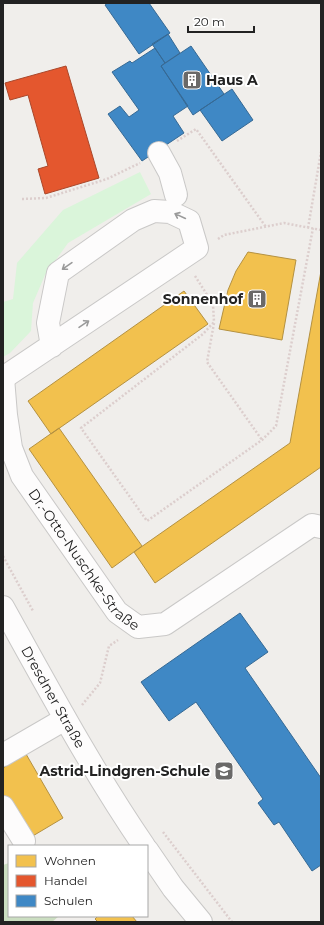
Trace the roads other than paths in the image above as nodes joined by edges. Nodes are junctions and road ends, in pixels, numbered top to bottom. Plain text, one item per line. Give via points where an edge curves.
1 (159, 153) road end
2 (176, 195) dead end
3 (52, 346) junction
4 (3, 378) edge
5 (321, 527) edge
6 (3, 607) edge
7 (65, 719) junction
8 (3, 755) edge
9 (3, 807) edge
10 (24, 841) dead end
11 (143, 845) edge
12 (148, 851) edge
13 (201, 922) edge

1 - 2 street via 170,173
3 -> 3 street, Dr.-Otto-Nuschke-Straße via 190,253 189,221 170,212 154,210 133,220 58,273 48,323
3 - 4 street, Dr.-Otto-Nuschke-Straße
4 - 5 street, Dr.-Otto-Nuschke-Straße via 12,448 22,476 118,612 138,627 165,624 312,525
6 - 7 street, Dresdner Straße
7 - 8 street
7 - 11 street, Dresdner Straße
9 - 10 street
12 - 13 street

